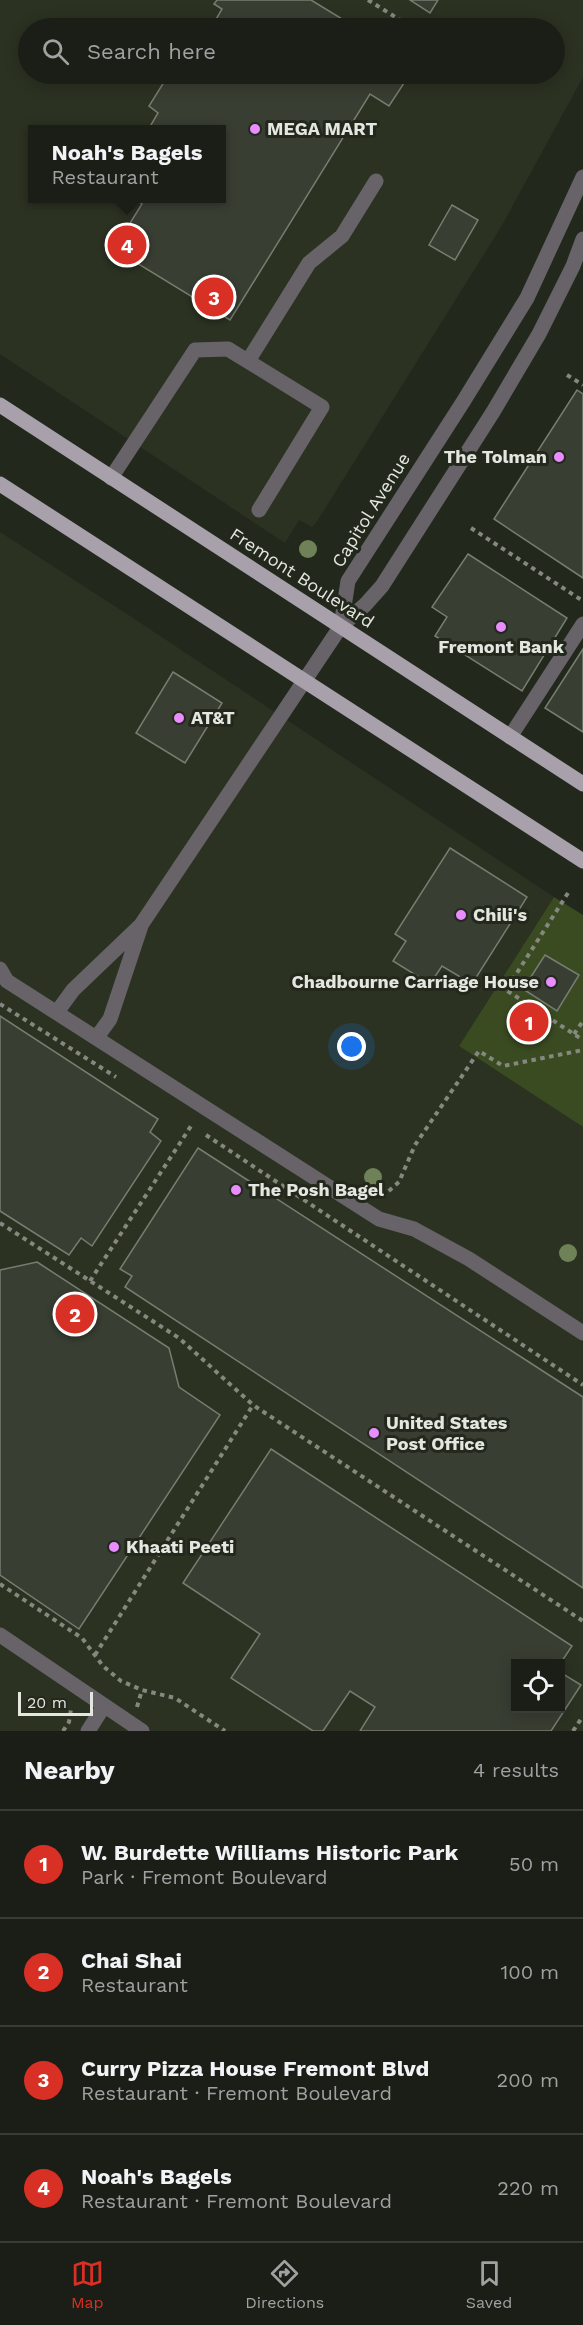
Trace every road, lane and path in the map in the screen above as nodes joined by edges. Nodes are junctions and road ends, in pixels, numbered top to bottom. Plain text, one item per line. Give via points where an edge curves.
1 (368, 0) edge
2 (397, 18) edge
3 (583, 177) edge
4 (376, 181) dead end
5 (563, 221) junction
6 (583, 233) edge
7 (583, 239) edge
8 (248, 361) junction
9 (567, 375) dead end
10 (583, 385) edge
11 (0, 405) edge
12 (111, 478) junction
13 (0, 484) edge
14 (259, 510) dead end
15 (471, 528) dead end
16 (583, 601) edge
17 (583, 624) edge
18 (341, 626) junction
19 (305, 681) junction
20 (510, 736) junction
21 (583, 784) edge
22 (583, 861) edge
23 (568, 893) dead end
24 (141, 925) junction
25 (0, 969) edge
26 (0, 1004) edge
27 (57, 1012) junction
28 (583, 1021) edge
29 (574, 1034) junction
30 (97, 1037) junction
31 (583, 1040) edge
32 (583, 1050) edge
33 (121, 1080) dead end
34 (204, 1106) junction
35 (191, 1125) junction
36 (379, 1219) junction
37 (0, 1223) edge
38 (371, 1244) junction
39 (90, 1281) junction
40 (583, 1333) edge
41 (583, 1384) edge
42 (253, 1405) junction
43 (0, 1584) edge
44 (583, 1621) edge
45 (0, 1635) edge
46 (95, 1655) junction
47 (104, 1706) junction
48 (71, 1709) dead end
49 (583, 1716) edge
50 (63, 1731) edge
51 (88, 1731) edge
52 (142, 1731) edge
53 (225, 1731) edge
54 (573, 1731) edge

1 - 2 path
3 - 5 street, Capitol Avenue
4 - 8 street via 342,236 309,263
5 - 6 street
5 - 18 street, Capitol Avenue via 526,298 348,581
7 - 18 street via 539,334 476,440 382,586
8 - 12 street via 228,349 195,350
8 - 14 street via 322,407
9 - 10 path
11 - 12 main road, Fremont Boulevard
12 - 18 main road, Fremont Boulevard
13 - 19 main road
15 - 16 path
17 - 20 street
18 - 19 street
18 - 20 main road, Fremont Boulevard
19 - 22 main road
19 - 24 street
20 - 21 main road, Fremont Boulevard
23 - 29 path via 506,990
24 - 27 street via 73,990
24 - 30 street via 110,1019
25 - 27 street via 7,981
26 - 33 path
27 - 30 street
28 - 29 path
29 - 31 path
30 - 34 street
32 - 36 path via 503,1066 479,1051 428,1123 399,1182 382,1195
34 - 35 path
34 - 36 street
35 - 38 path
35 - 39 path
36 - 38 path
36 - 40 street via 414,1229 469,1259
37 - 39 path
38 - 41 path
39 - 42 path via 179,1338
42 - 44 path
42 - 46 path
43 - 46 path via 82,1638
45 - 47 street
46 - 53 path via 121,1681 175,1698
47 - 51 street
47 - 52 street
48 - 50 path
49 - 54 path

